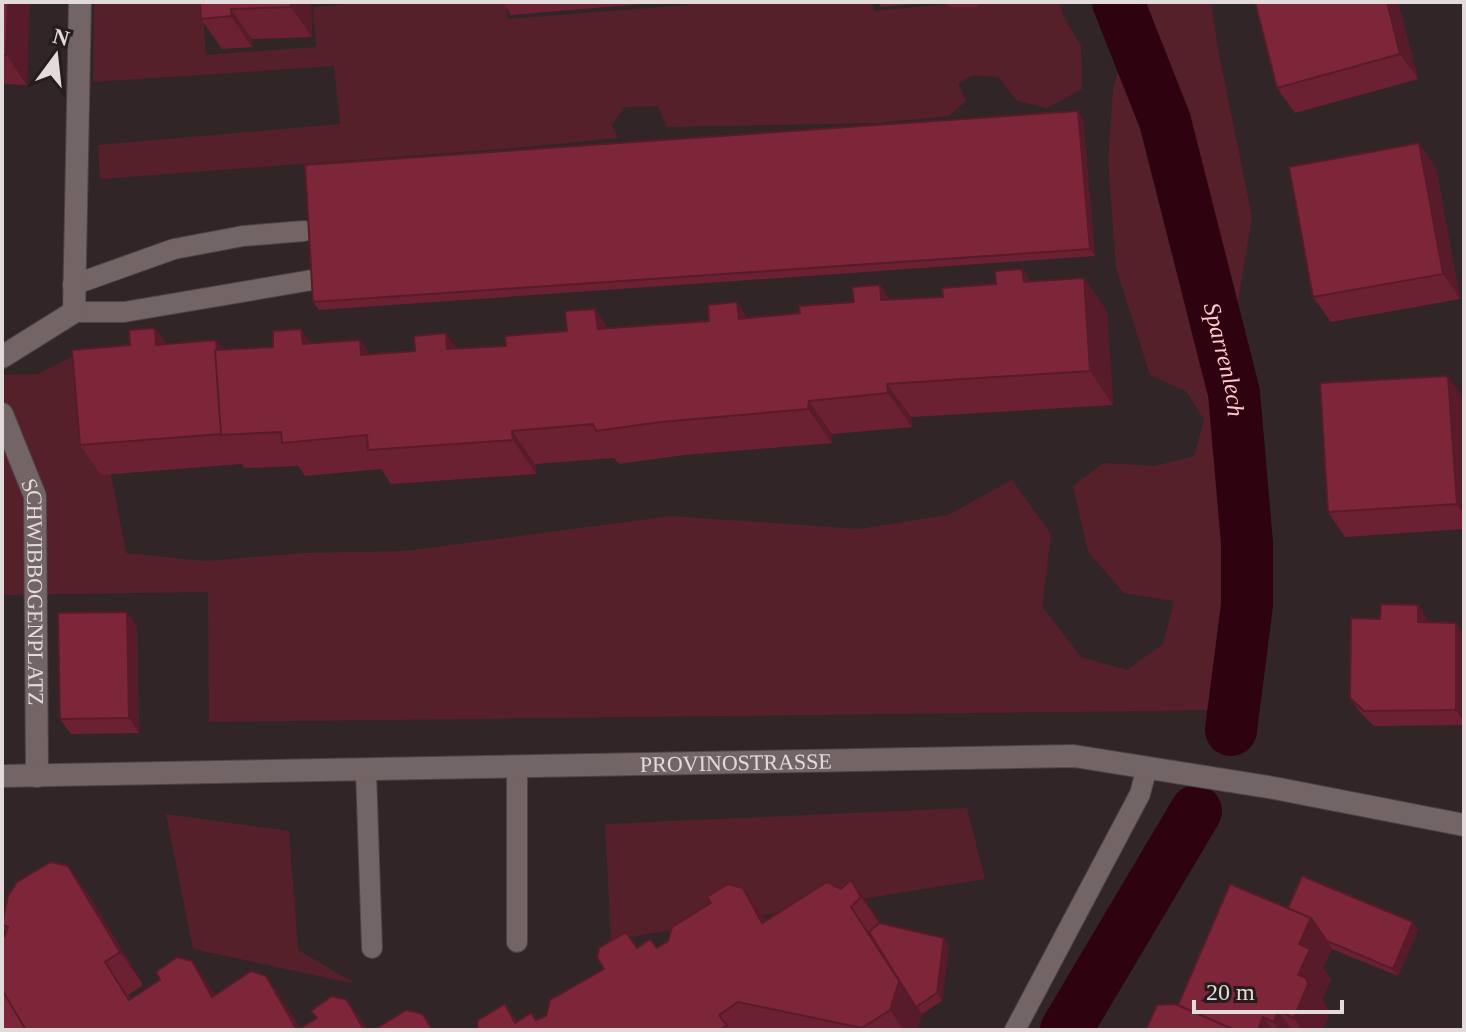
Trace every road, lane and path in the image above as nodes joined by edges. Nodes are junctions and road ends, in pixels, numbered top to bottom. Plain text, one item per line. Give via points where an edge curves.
1 (80, 2) edge
2 (304, 231) dead end
3 (318, 279) edge
4 (73, 285) junction
5 (74, 312) junction
6 (2, 357) edge
7 (2, 414) edge
8 (1147, 767) junction
9 (517, 768) junction
10 (366, 771) junction
11 (2, 776) edge
12 (37, 776) junction
13 (1464, 825) edge
14 (517, 942) dead end
15 (372, 948) dead end
16 (1015, 1030) edge

1 - 4 street
2 - 4 lane via 174,249
3 - 5 lane via 124,312
4 - 5 street
5 - 6 street
7 - 12 street, SCHWIBBOGENPLATZ via 35,496
8 - 9 street, PROVINOSTRASSE via 1074,756
8 - 13 street, PROVINOSTRASSE
8 - 16 lane via 1140,794
9 - 10 street, PROVINOSTRASSE
9 - 14 lane
10 - 12 street, PROVINOSTRASSE
10 - 15 lane
11 - 12 street, PROVINOSTRASSE

